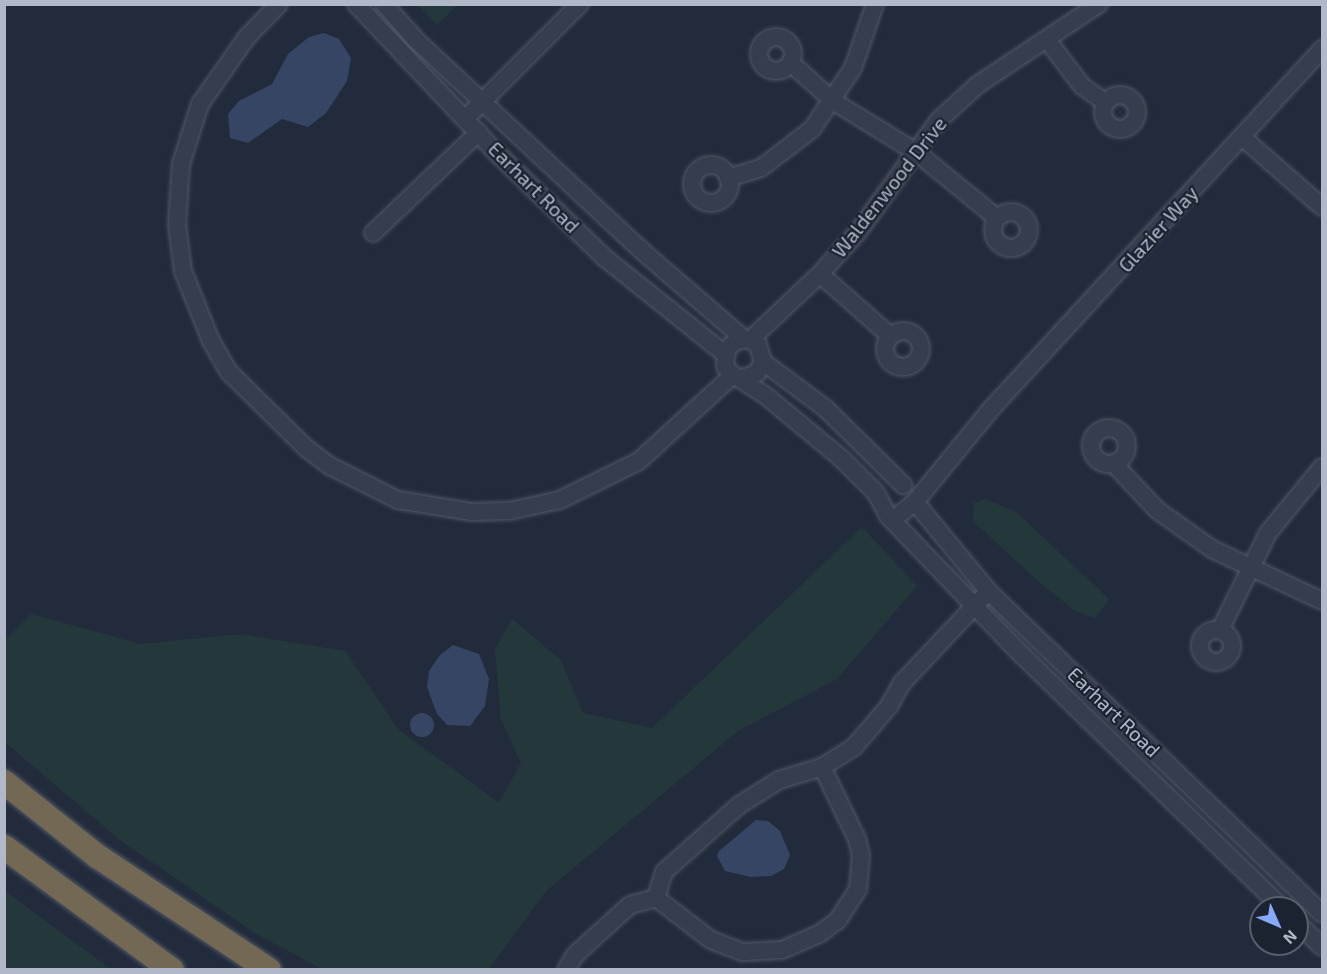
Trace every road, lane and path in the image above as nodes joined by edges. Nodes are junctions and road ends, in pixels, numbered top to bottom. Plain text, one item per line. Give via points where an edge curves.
1 (356, 4) edge
2 (384, 4) edge
3 (580, 4) edge
4 (875, 4) edge
5 (1098, 4) edge
6 (277, 7) edge
7 (1048, 41) junction
8 (1323, 50) edge
9 (791, 63) dead end
10 (485, 100) junction
11 (833, 101) junction
12 (1105, 102) dead end
13 (466, 118) junction
14 (479, 132) junction
15 (1242, 137) junction
16 (916, 152) junction
17 (728, 178) dead end
18 (1323, 207) edge
19 (997, 218) dead end
20 (373, 233) dead end
21 (820, 274) junction
22 (891, 336) dead end
23 (754, 347) junction
24 (731, 368) junction
25 (1114, 464) dead end
26 (1323, 467) edge
27 (911, 492) junction
28 (889, 513) junction
29 (1248, 569) junction
30 (989, 592) junction
31 (1323, 601) edge
32 (976, 605) junction
33 (1220, 630) dead end
34 (822, 767) junction
35 (4, 782) edge
36 (1201, 797) junction
37 (1183, 814) junction
38 (4, 847) edge
39 (1269, 896) edge
40 (656, 898) junction
41 (1323, 914) edge
42 (1309, 933) edge
43 (1323, 946) edge
44 (172, 969) edge
45 (269, 969) edge
46 (566, 969) edge

1 - 13 street, Earhart Road
2 - 10 street, Earhart Road via 416,40
3 - 10 street
4 - 11 street via 853,68
5 - 7 street, Waldenwood Drive
6 - 24 street via 240,45 200,104 181,164 177,225 183,271 195,307 229,372 306,448 399,500 471,512 509,511 560,500 639,461
7 - 12 street via 1082,86
7 - 16 street, Waldenwood Drive via 976,86 938,121
8 - 15 street, Glazier Way
9 - 11 street
10 - 13 street
10 - 23 street, Earhart Road via 641,250
11 - 16 street
11 - 17 street via 812,129 788,150 761,168
13 - 14 street, Earhart Road
14 - 20 street
14 - 24 street, Earhart Road via 605,258
15 - 18 street
15 - 27 street, Glazier Way
16 - 19 street
16 - 21 street, Waldenwood Drive via 858,232
21 - 22 street, Waldenwood Drive
21 - 23 street, Waldenwood Drive
23 - 24 street via 730,344
23 - 24 street via 757,373
23 - 27 street, Earhart Road via 825,408
24 - 28 street, Earhart Road via 836,454
25 - 29 street via 1157,510
26 - 29 street via 1284,511
27 - 28 street
27 - 30 street, Earhart Road
28 - 32 street, Earhart Road
29 - 31 street
29 - 33 street
30 - 32 street
30 - 36 street, Earhart Road
32 - 34 street via 909,675 854,747
32 - 37 street, Earhart Road
34 - 40 street via 779,780 738,806 664,872
34 - 40 street via 857,839 861,856 858,889 838,920 819,934 782,950 743,952 711,940
35 - 45 highway via 98,856 189,920
36 - 37 street
36 - 41 street, Earhart Road
37 - 39 street, Earhart Road
38 - 44 highway
40 - 46 street via 625,909 575,954
42 - 43 street

